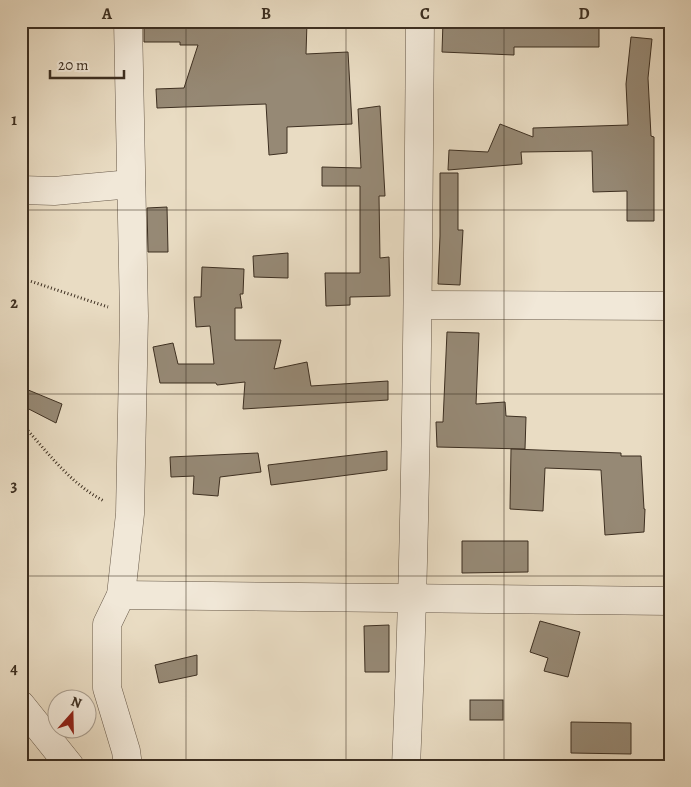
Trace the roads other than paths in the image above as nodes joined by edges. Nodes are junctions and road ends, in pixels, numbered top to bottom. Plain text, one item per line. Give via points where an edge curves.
1 (128, 21) edge
2 (420, 21) edge
3 (132, 184) junction
4 (21, 190) edge
5 (418, 305) junction
6 (670, 306) edge
7 (121, 595) junction
8 (413, 599) junction
9 (670, 601) edge
10 (21, 705) edge
11 (70, 766) edge
12 (128, 766) edge
13 (406, 766) edge

1 - 3 street
2 - 5 street
3 - 4 street via 54,191
3 - 7 street via 134,316 130,514
5 - 6 street
5 - 8 street
7 - 8 street
7 - 12 street via 107,624 107,688
8 - 9 street
8 - 13 street
10 - 11 street

